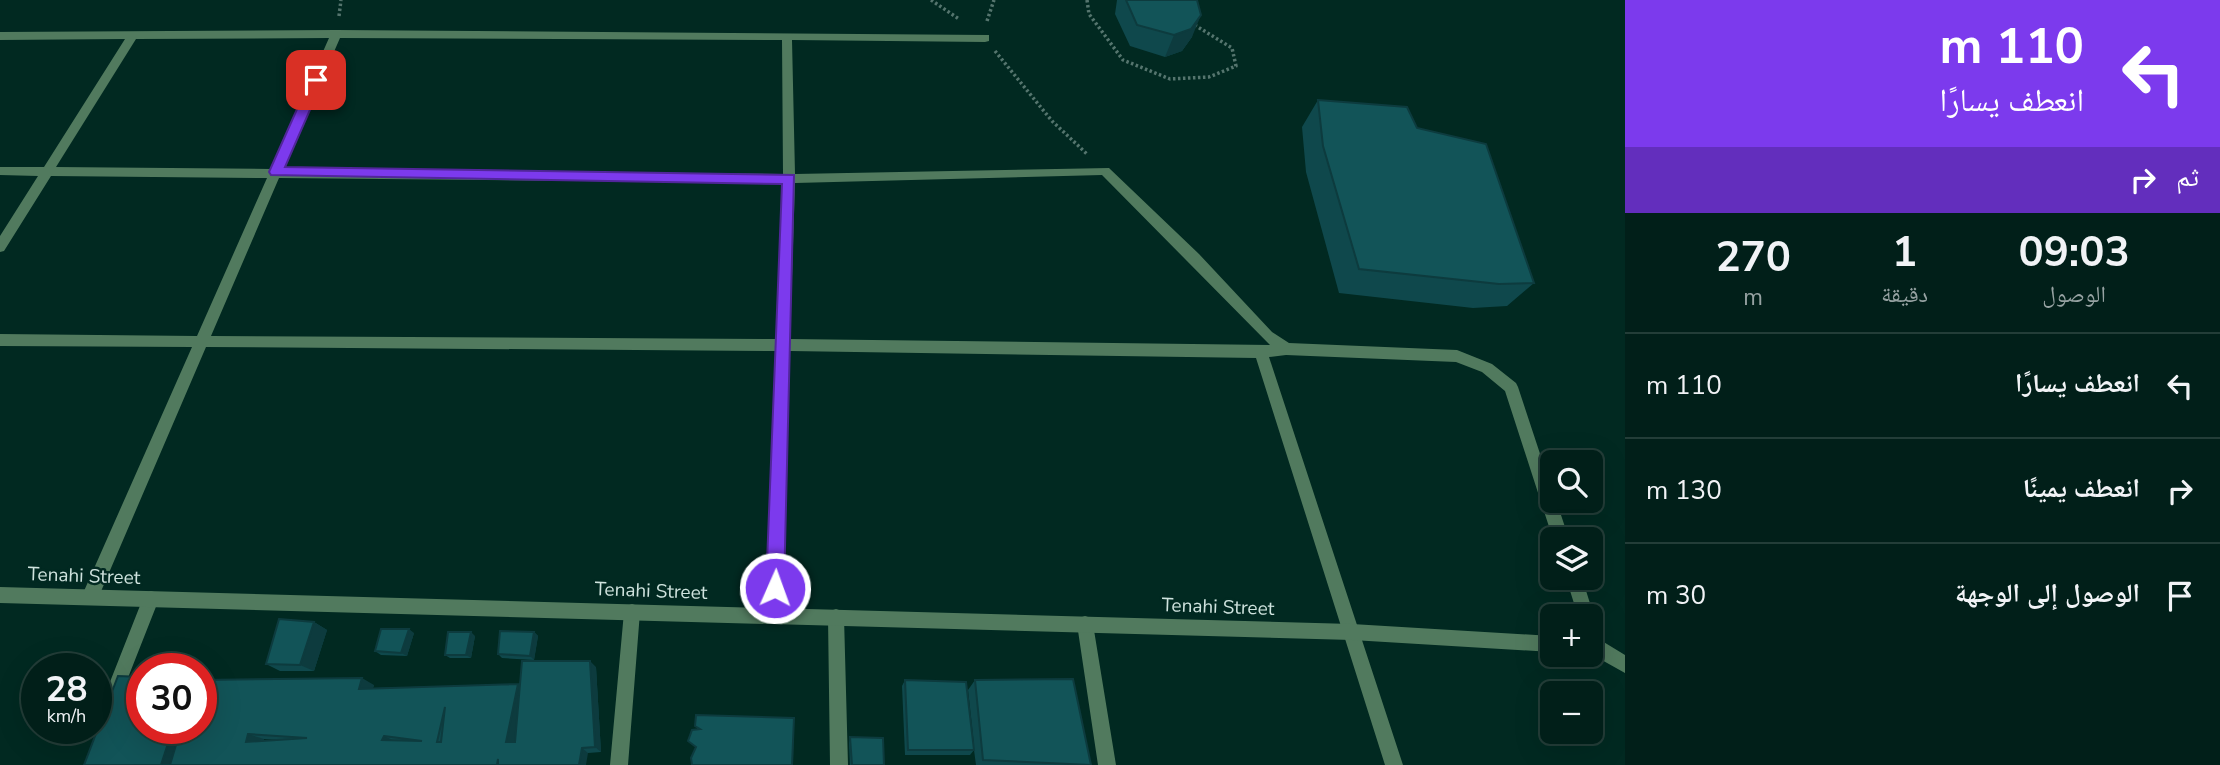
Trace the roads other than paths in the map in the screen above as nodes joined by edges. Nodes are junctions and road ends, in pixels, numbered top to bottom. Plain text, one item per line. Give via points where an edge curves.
1 (337, 34) junction
2 (0, 36) edge
3 (132, 36) junction
4 (787, 38) junction
5 (985, 38) road end
6 (0, 171) edge
7 (47, 171) junction
8 (276, 172) junction
9 (789, 179) junction
10 (0, 247) edge
11 (0, 340) edge
12 (204, 341) junction
13 (783, 345) junction
14 (1286, 349) junction
15 (1261, 352) junction
16 (1557, 527) edge
17 (0, 595) edge
18 (90, 597) junction
19 (152, 599) junction
20 (632, 612) junction
21 (775, 615) junction
22 (836, 617) junction
23 (1084, 624) junction
24 (1352, 632) junction
25 (1540, 643) edge
26 (1603, 648) edge
27 (1625, 665) edge
28 (112, 699) edge
29 (619, 765) edge
30 (839, 765) edge
31 (1107, 765) edge
32 (1394, 765) edge

1 - 3 street
1 - 4 street
1 - 8 street
2 - 3 street
3 - 7 street
4 - 5 street
4 - 9 street
6 - 7 street
7 - 8 street
7 - 10 street
8 - 9 street
8 - 12 street
9 - 13 street
9 - 14 street via 1105,172
11 - 12 street
12 - 13 street
12 - 18 street
13 - 15 street
13 - 21 street
14 - 15 street
14 - 16 street via 1457,356 1487,368 1511,387
15 - 24 street
17 - 18 street, Tenahi Street
18 - 19 street, Tenahi Street
19 - 20 street, Tenahi Street
19 - 28 street
20 - 21 street, Tenahi Street
20 - 29 street
21 - 22 street, Tenahi Street
22 - 23 street, Tenahi Street
22 - 30 street
23 - 24 street, Tenahi Street
23 - 31 street
24 - 25 street, Tenahi Street
24 - 32 street
26 - 27 street

